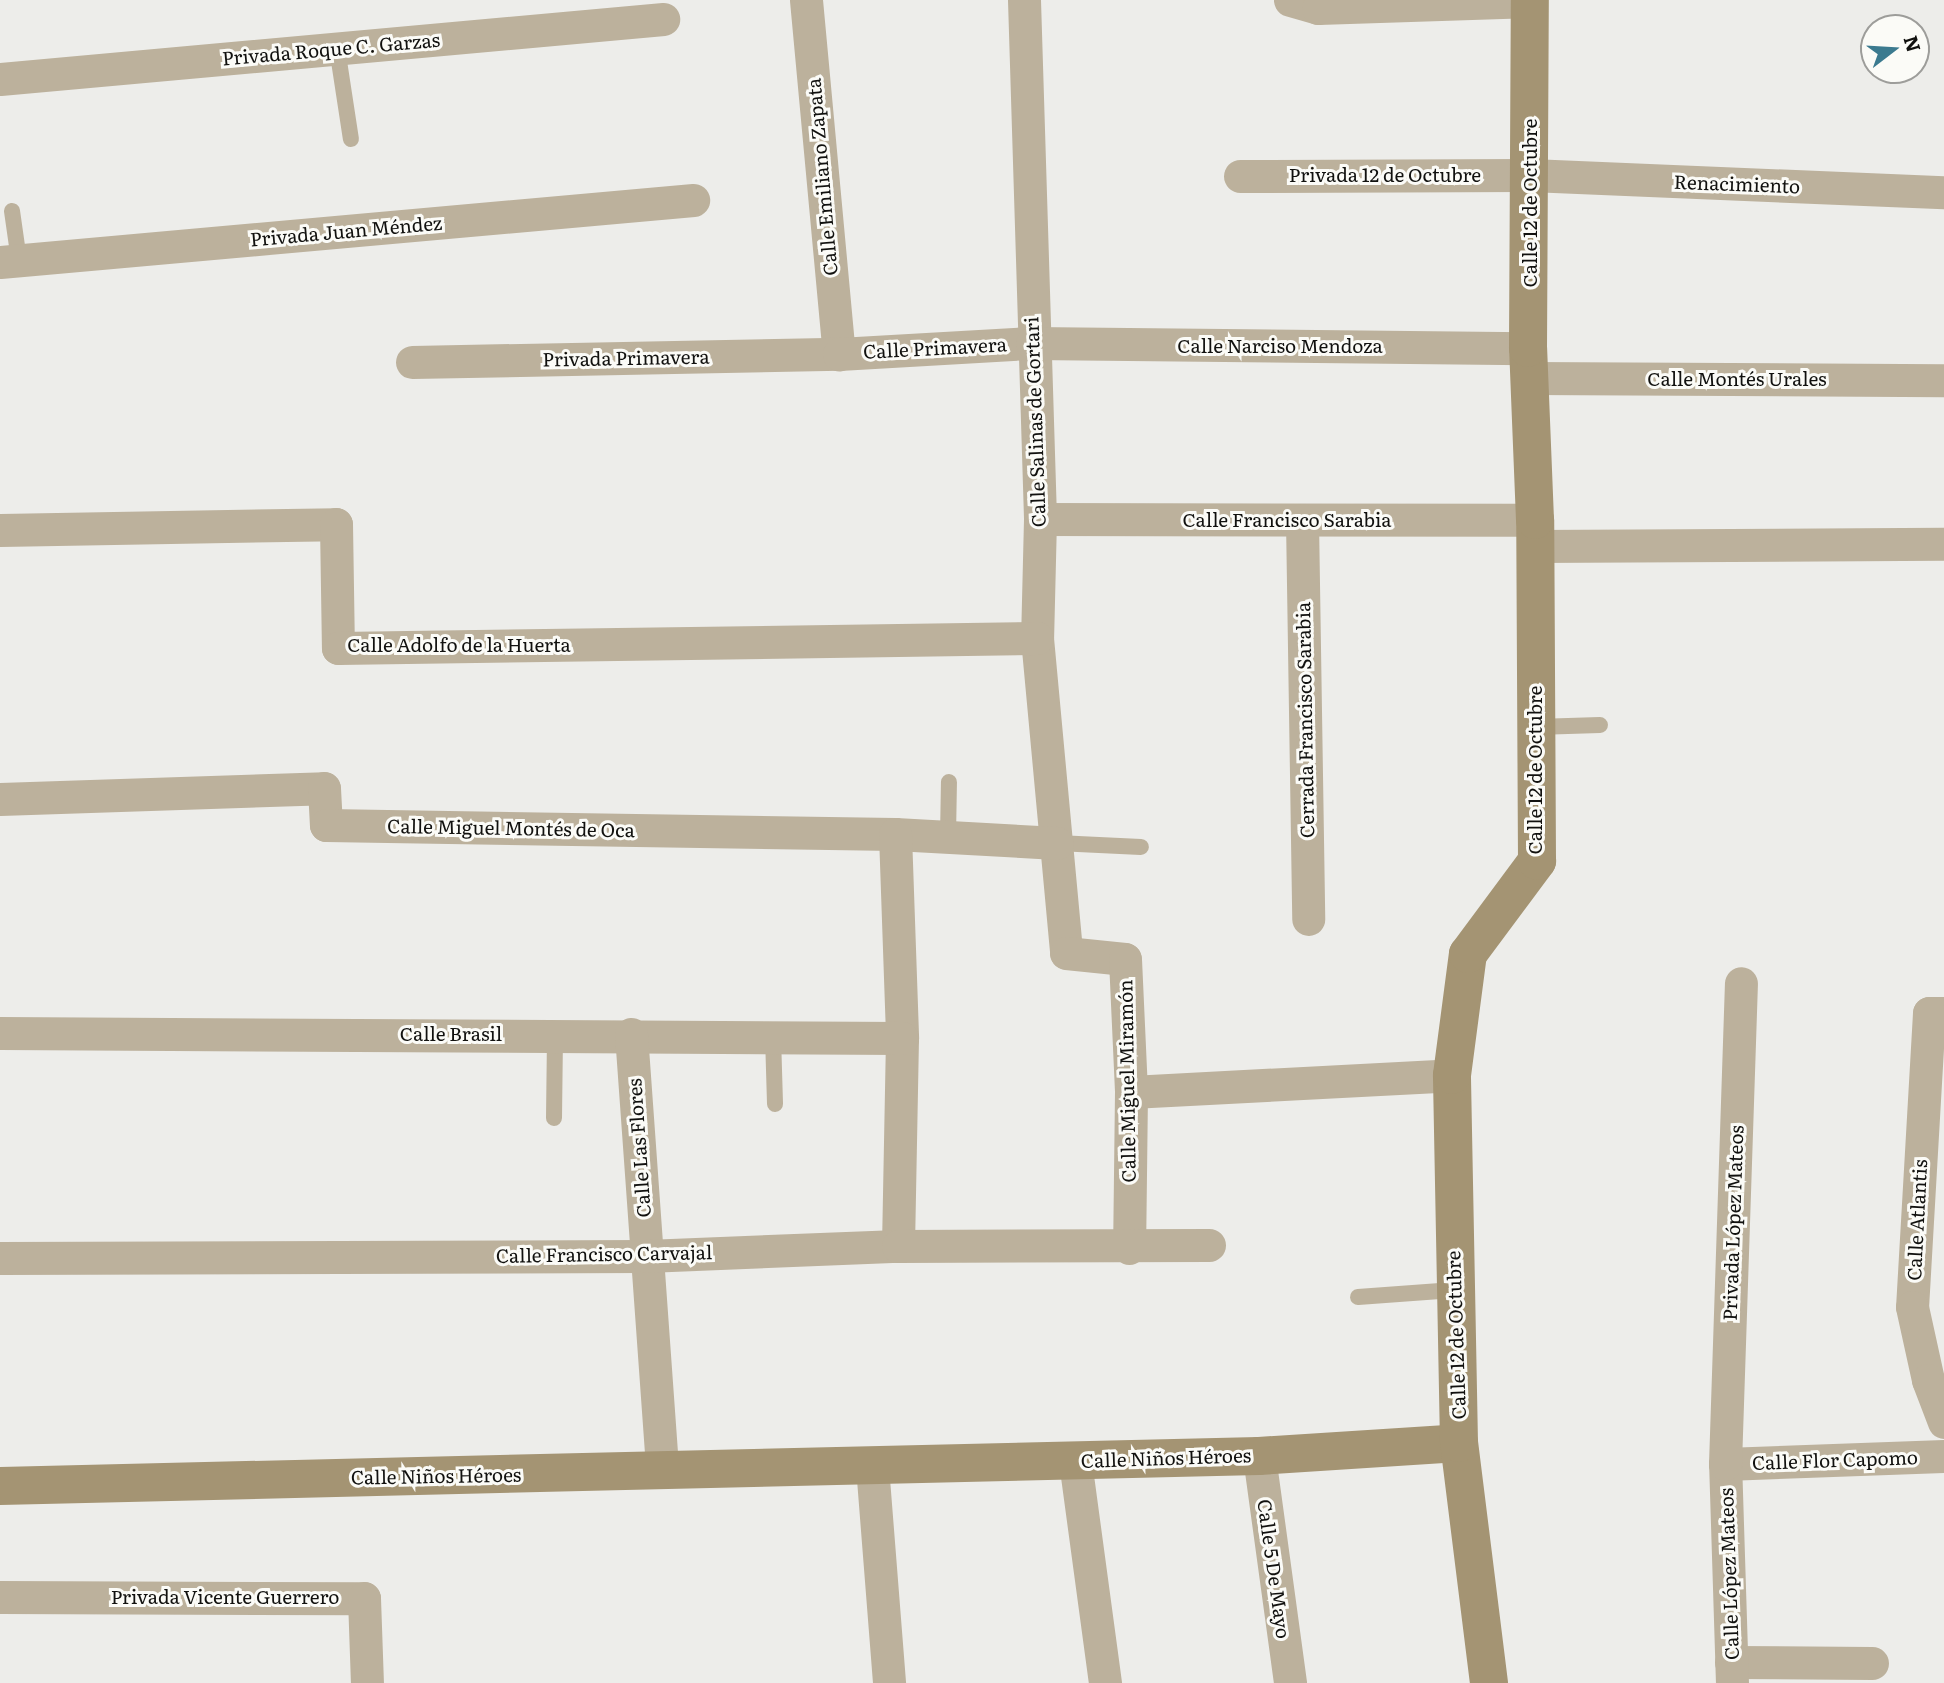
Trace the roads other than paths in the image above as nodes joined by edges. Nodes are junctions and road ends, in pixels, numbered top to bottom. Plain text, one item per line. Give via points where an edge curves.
1 (806, 0) edge
2 (1024, 0) edge
3 (1290, 0) edge
4 (1530, 0) edge
5 (663, 19) dead end
6 (337, 48) junction
7 (0, 79) edge
8 (351, 139) dead end
9 (1531, 175) junction
10 (1240, 176) dead end
11 (1944, 192) edge
12 (692, 200) dead end
13 (12, 211) dead end
14 (9, 261) edge
15 (1032, 343) junction
16 (839, 354) junction
17 (412, 362) dead end
18 (1529, 363) junction
19 (1944, 380) edge
20 (1040, 519) junction
21 (1302, 520) junction
22 (0, 530) edge
23 (1534, 533) junction
24 (1944, 544) edge
25 (1037, 638) junction
26 (1600, 725) dead end
27 (1536, 727) junction
28 (949, 782) dead end
29 (0, 799) edge
30 (895, 835) junction
31 (948, 837) junction
32 (1056, 843) junction
33 (1142, 847) dead end
34 (1308, 919) dead end
35 (1741, 983) dead end
36 (1936, 1013) edge
37 (0, 1032) edge
38 (631, 1034) junction
39 (555, 1035) junction
40 (773, 1036) junction
41 (902, 1038) junction
42 (1452, 1075) junction
43 (1131, 1092) junction
44 (775, 1104) dead end
45 (554, 1118) dead end
46 (898, 1245) junction
47 (1209, 1245) dead end
48 (1129, 1248) junction
49 (646, 1256) junction
50 (0, 1258) edge
51 (1454, 1290) junction
52 (1358, 1297) dead end
53 (1944, 1422) edge
54 (1459, 1443) junction
55 (1944, 1455) edge
56 (1259, 1456) junction
57 (1075, 1461) junction
58 (1725, 1464) junction
59 (872, 1466) junction
60 (662, 1471) junction
61 (0, 1486) edge
62 (0, 1597) edge
63 (1872, 1663) dead end
64 (1732, 1673) edge
65 (367, 1683) edge
66 (890, 1683) edge
67 (1105, 1683) edge
68 (1290, 1683) edge
69 (1489, 1683) edge

1 - 16 street, Calle Emiliano Zapata
2 - 15 street, Calle Salinas de Gortari
3 - 4 street via 1318,8
4 - 9 street, Calle 12 de Octubre
5 - 6 street, Privada Roque C. Garzas
6 - 7 street, Privada Roque C. Garzas
6 - 8 lane
9 - 10 street, Privada 12 de Octubre
9 - 11 street, Renacimiento
9 - 18 street, Calle 12 de Octubre
12 - 14 street, Privada Juan Méndez
13 - 14 lane
15 - 16 street, Calle Primavera
15 - 18 street, Calle Narciso Mendoza
15 - 20 street, Calle Salinas de Gortari
16 - 17 street, Privada Primavera
18 - 19 street, Calle Montés Urales
18 - 23 street, Calle 12 de Octubre
20 - 21 street, Calle Francisco Sarabia
20 - 25 street, Calle Salinas de Gortari
21 - 23 street, Calle Francisco Sarabia
21 - 34 street, Cerrada Francisco Sarabia
22 - 25 street, Calle Adolfo de la Huerta via 336,524 338,648
23 - 24 street, Calle Francisco Sarabia
23 - 27 street, Calle 12 de Octubre
25 - 32 street, Calle Salinas de Gortari
26 - 27 lane
27 - 42 street, Calle 12 de Octubre via 1537,861 1468,954
28 - 31 lane
29 - 30 street, Calle Miguel Montés de Oca via 324,788 326,825
30 - 31 street, Calle Miguel Montés de Oca
30 - 41 street
31 - 32 street, Calle Miguel Montés de Oca
32 - 33 lane
32 - 43 street, Calle Miguel Miramón via 1066,953 1125,958
35 - 58 street, Privada López Mateos
36 - 53 street, Calle Atlantis via 1912,1307 1928,1380
37 - 39 street, Calle Brasil
38 - 39 street, Calle Brasil
38 - 40 street, Calle Brasil
38 - 49 street, Calle Las Flores
39 - 45 lane
40 - 41 street, Calle Brasil
40 - 44 lane
41 - 46 street
42 - 43 street
42 - 51 street, Calle 12 de Octubre
43 - 48 street, Calle Miguel Miramón
46 - 48 street, Calle Francisco Carvajal
46 - 49 street, Calle Francisco Carvajal
47 - 48 street, Calle Francisco Carvajal
49 - 50 street, Calle Francisco Carvajal
49 - 60 street, Calle Las Flores
51 - 52 lane
51 - 54 street, Calle 12 de Octubre
54 - 56 street, Calle Niños Héroes
54 - 69 street, Calle 12 de Octubre
55 - 58 street, Calle Flor Capomo
56 - 57 street, Calle Niños Héroes
56 - 68 street, Calle 5 De Mayo
57 - 59 street, Calle Niños Héroes
57 - 67 street
58 - 64 street, Calle López Mateos
59 - 60 street, Calle Niños Héroes
59 - 66 street
60 - 61 street, Calle Niños Héroes
62 - 65 street, Privada Vicente Guerrero via 365,1598
63 - 64 street

